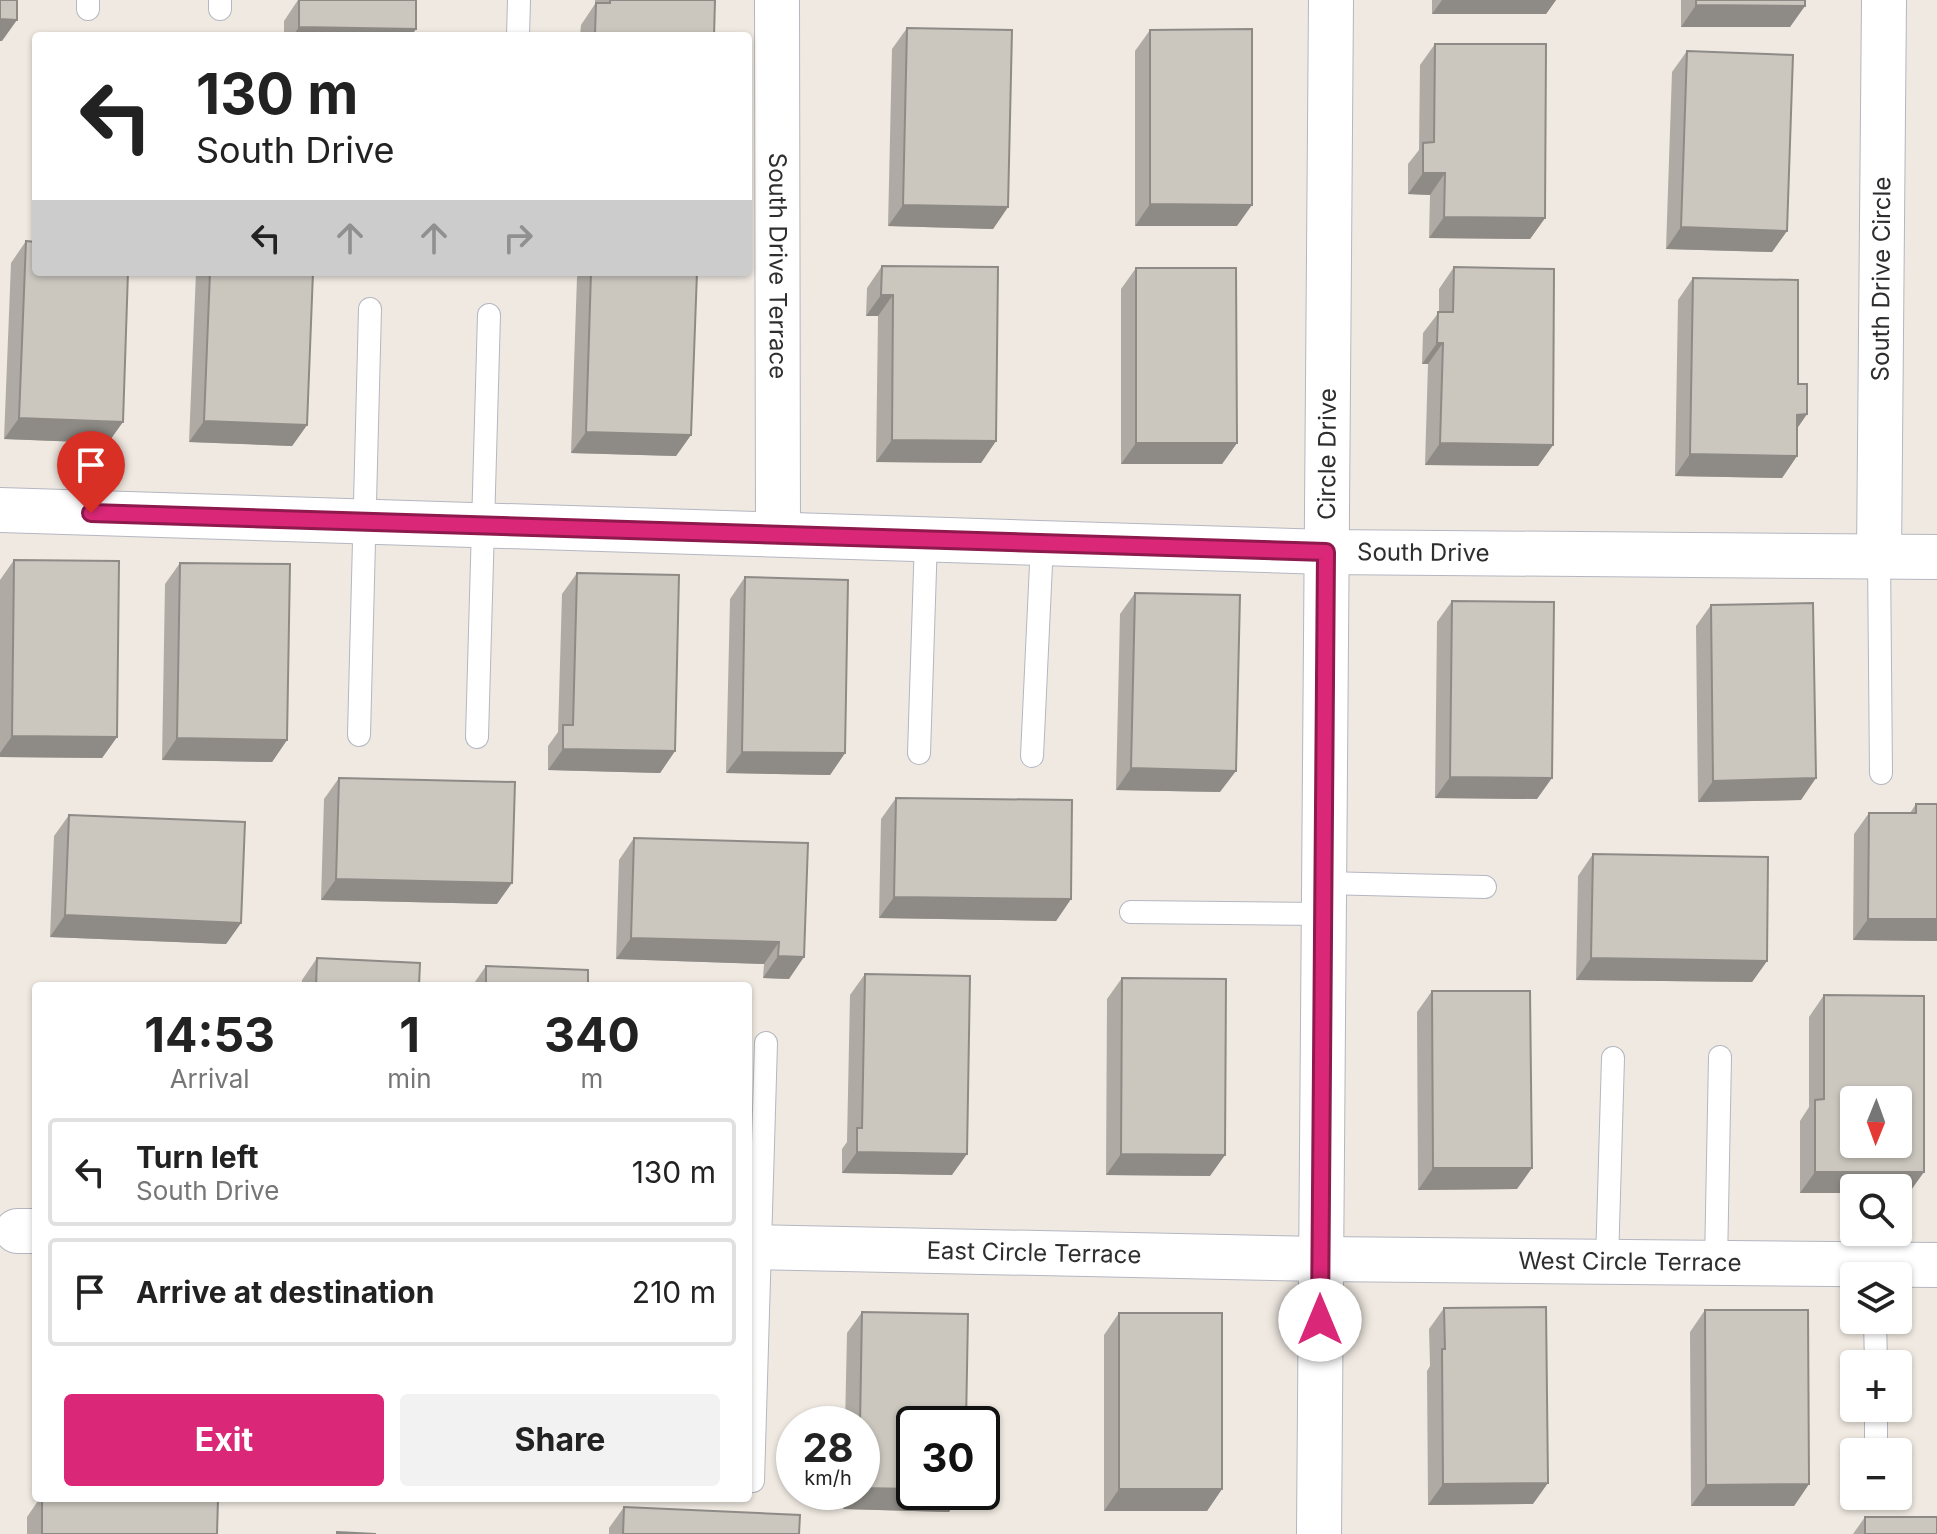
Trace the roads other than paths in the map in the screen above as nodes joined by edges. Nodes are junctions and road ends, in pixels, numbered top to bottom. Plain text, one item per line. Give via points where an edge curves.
1 (519, 0) edge
2 (777, 0) edge
3 (1331, 0) edge
4 (1884, 0) edge
5 (518, 32) edge
6 (370, 309) dead end
7 (489, 315) dead end
8 (0, 510) edge
9 (365, 521) junction
10 (483, 524) junction
11 (778, 533) junction
12 (926, 539) junction
13 (1042, 543) junction
14 (1326, 552) junction
15 (1879, 557) junction
16 (1937, 557) edge
17 (359, 735) dead end
18 (477, 737) dead end
19 (919, 753) dead end
20 (1032, 756) dead end
21 (1881, 773) dead end
22 (1485, 887) dead end
23 (1324, 898) junction
24 (1131, 912) dead end
25 (766, 1043) dead end
26 (1720, 1057) dead end
27 (1613, 1058) dead end
28 (754, 1247) edge
29 (1321, 1259) junction
30 (1607, 1262) junction
31 (1716, 1263) junction
32 (1937, 1265) edge
33 (1912, 1267) edge
34 (1840, 1268) edge
35 (753, 1481) dead end
36 (1319, 1534) edge

1 - 5 lane
2 - 11 street, South Drive Terrace
3 - 14 street, Circle Drive
4 - 15 street, South Drive Circle
6 - 9 lane
7 - 10 lane
8 - 9 street, South Drive
9 - 10 street, South Drive
9 - 17 lane
10 - 11 street, South Drive
10 - 18 lane
11 - 12 street, South Drive
12 - 13 street, South Drive
12 - 19 lane
13 - 14 street, South Drive
13 - 20 lane
14 - 15 street, South Drive
14 - 23 street, Circle Drive
15 - 16 street, South Drive
15 - 21 lane
22 - 23 lane
23 - 24 lane
23 - 29 street, Circle Drive
25 - 28 lane
26 - 31 lane
27 - 30 lane
28 - 29 street, East Circle Terrace
28 - 35 lane
29 - 30 street, West Circle Terrace
29 - 36 street, Circle Drive
30 - 31 street, West Circle Terrace
31 - 34 street, West Circle Terrace
32 - 33 street, West Circle Terrace

